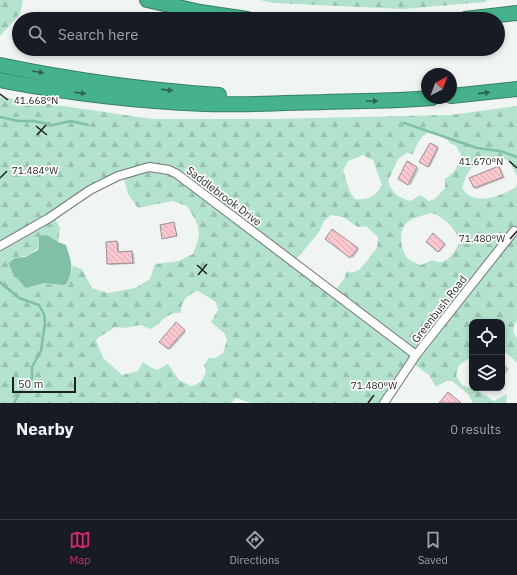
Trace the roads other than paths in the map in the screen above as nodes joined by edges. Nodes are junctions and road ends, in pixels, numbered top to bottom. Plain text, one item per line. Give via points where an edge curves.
1 (147, 0) edge
2 (200, 12) edge
3 (517, 13) edge
4 (505, 14) edge
5 (0, 65) edge
6 (0, 80) edge
7 (517, 89) edge
8 (457, 95) edge
9 (421, 98) edge
10 (333, 102) junction
11 (514, 231) dead end
12 (0, 246) edge
13 (416, 355) junction
14 (384, 403) edge

1 - 2 highway
3 - 4 highway
5 -> 10 highway via 144,88
6 -> 10 highway via 73,92 174,102
8 -> 7 highway
10 -> 9 highway
11 - 13 street, Greenbush Road
12 - 13 street, Saddlebrook Drive via 44,221 90,190 118,176 149,167 169,170
13 - 14 street, Greenbush Road

